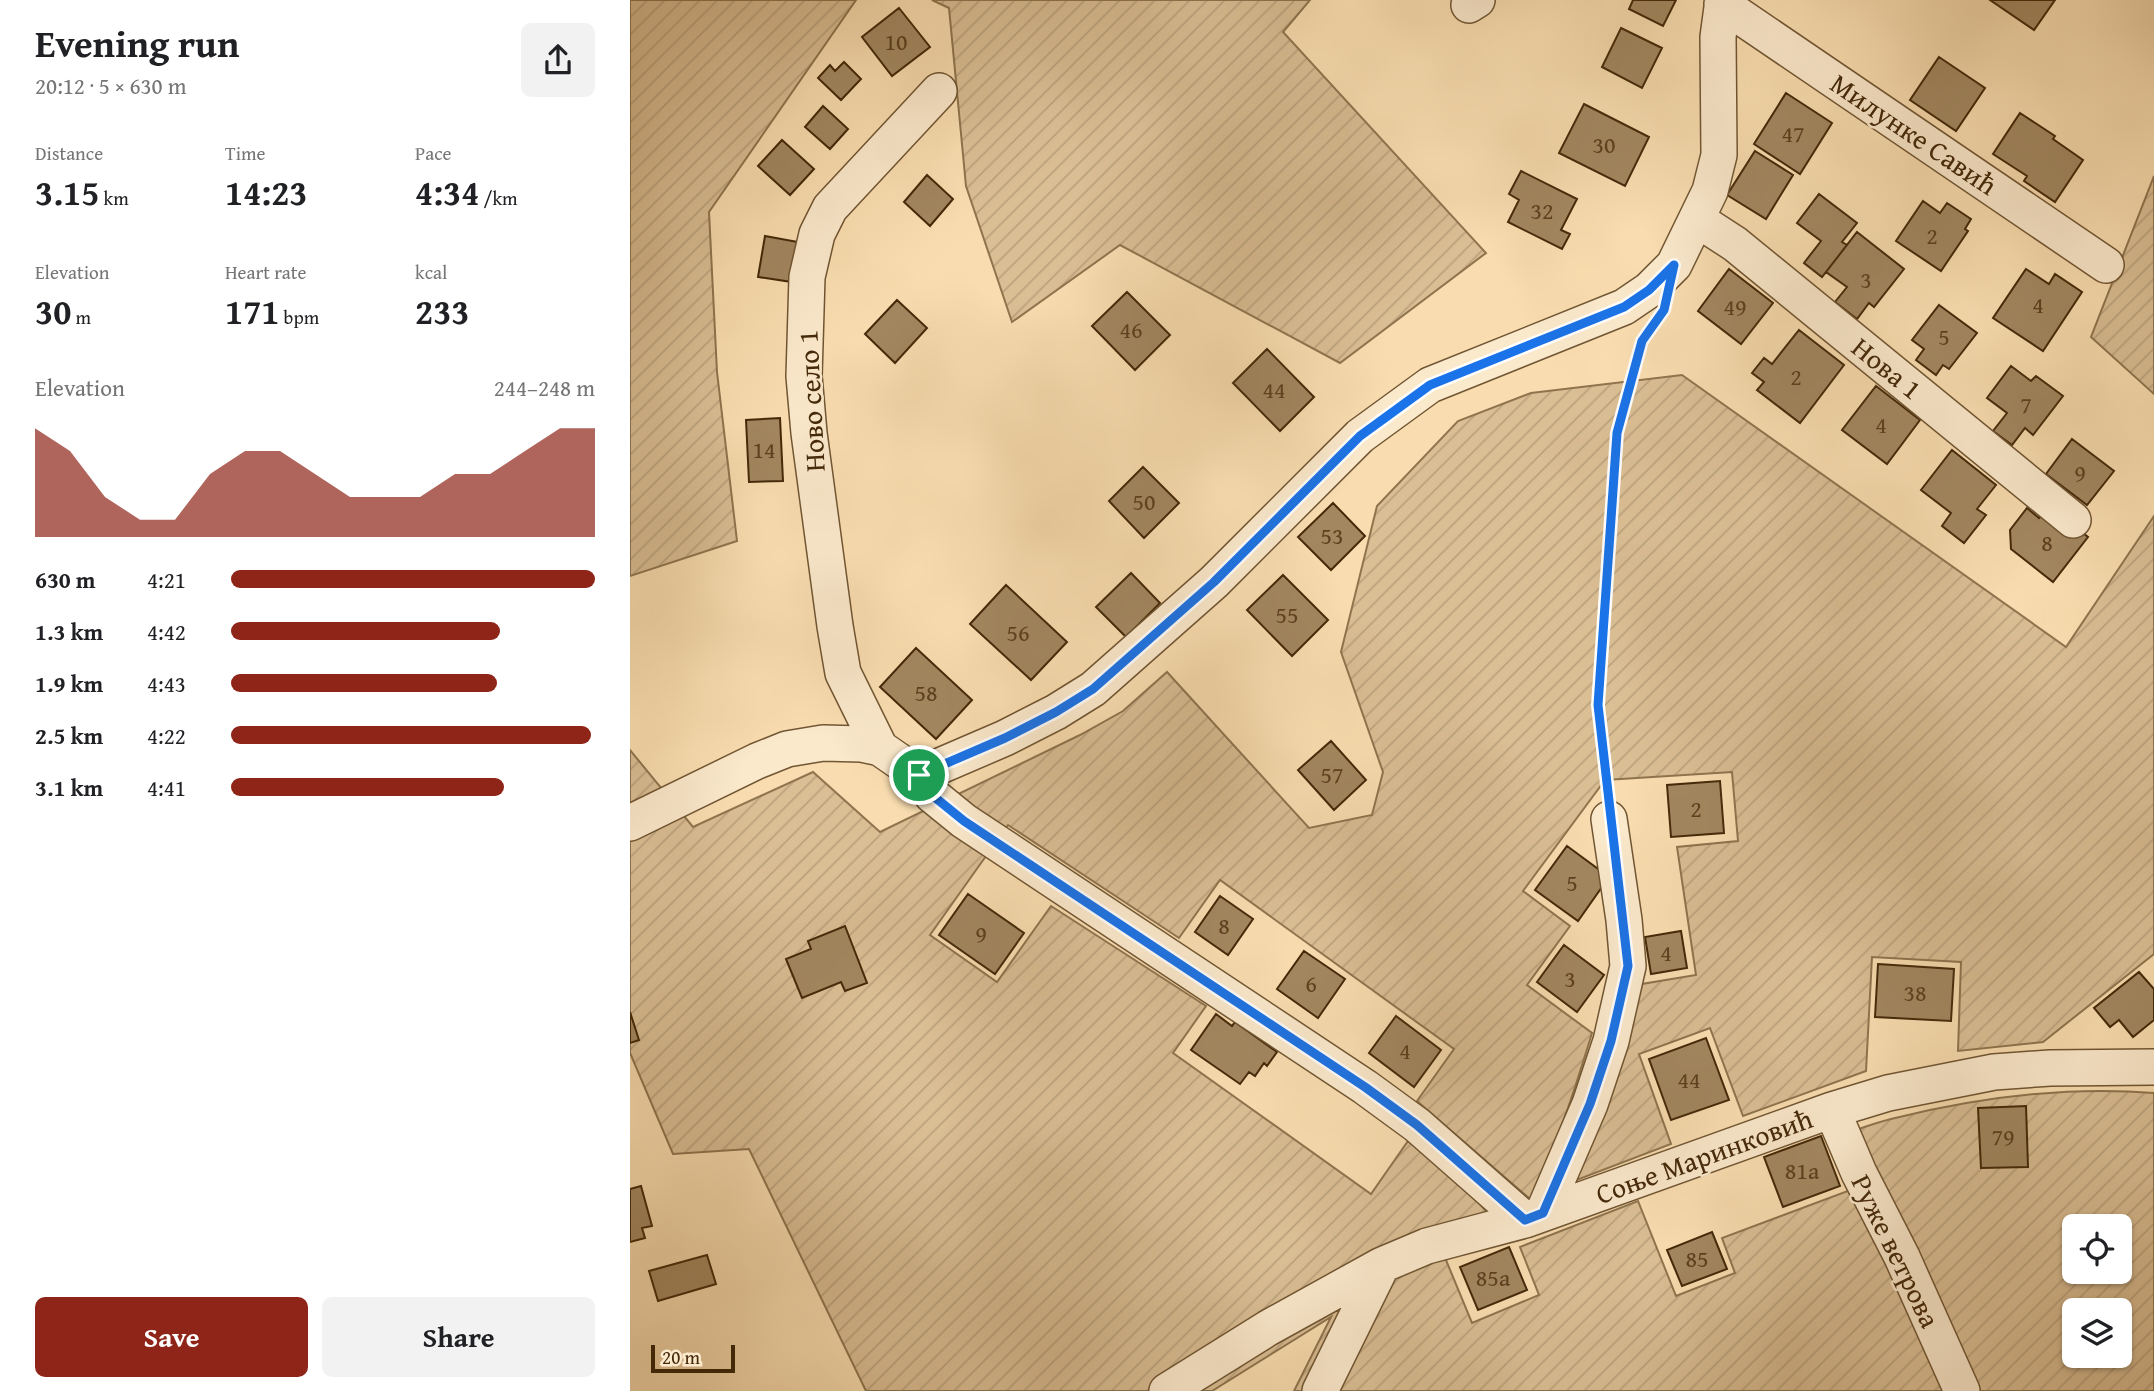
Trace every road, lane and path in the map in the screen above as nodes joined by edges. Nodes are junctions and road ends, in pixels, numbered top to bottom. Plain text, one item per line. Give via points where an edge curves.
1 (1722, 2) edge
2 (939, 90) dead end
3 (1698, 220) junction
4 (2106, 265) dead end
5 (1657, 320) dead end
6 (2073, 520) dead end
7 (880, 748) junction
8 (919, 775) junction
9 (1609, 819) joint
10 (630, 823) edge
11 (2154, 1067) edge
12 (1832, 1110) junction
13 (1534, 1217) junction
14 (1382, 1265) junction
15 (1167, 1391) edge
16 (1320, 1391) edge
17 (1962, 1391) edge

1 - 3 street via 1719,155
1 - 4 street, Милунке Савић
2 - 7 street, Ново село 1 via 831,208 817,234 807,277 804,376 808,433 835,626 843,673
3 - 6 street, Нова 1 via 1735,244
3 - 8 street via 1674,265 1624,307 1430,385 1360,436 1214,582 1093,689 1015,733
5 - 9 path via 1642,341 1617,433 1598,705
7 - 8 street
7 - 10 street via 823,743 787,749
8 - 13 street via 932,795 964,821 1365,1087
9 - 13 street via 1628,966 1611,1041 1590,1104
11 - 12 street, Соње Маринковић via 1994,1072 1888,1093
12 - 13 street, Соње Маринковић
12 - 17 street, Руже ветрова
13 - 14 street, Соње Маринковић via 1427,1246
14 - 15 street, Соње Маринковић
14 - 16 street

